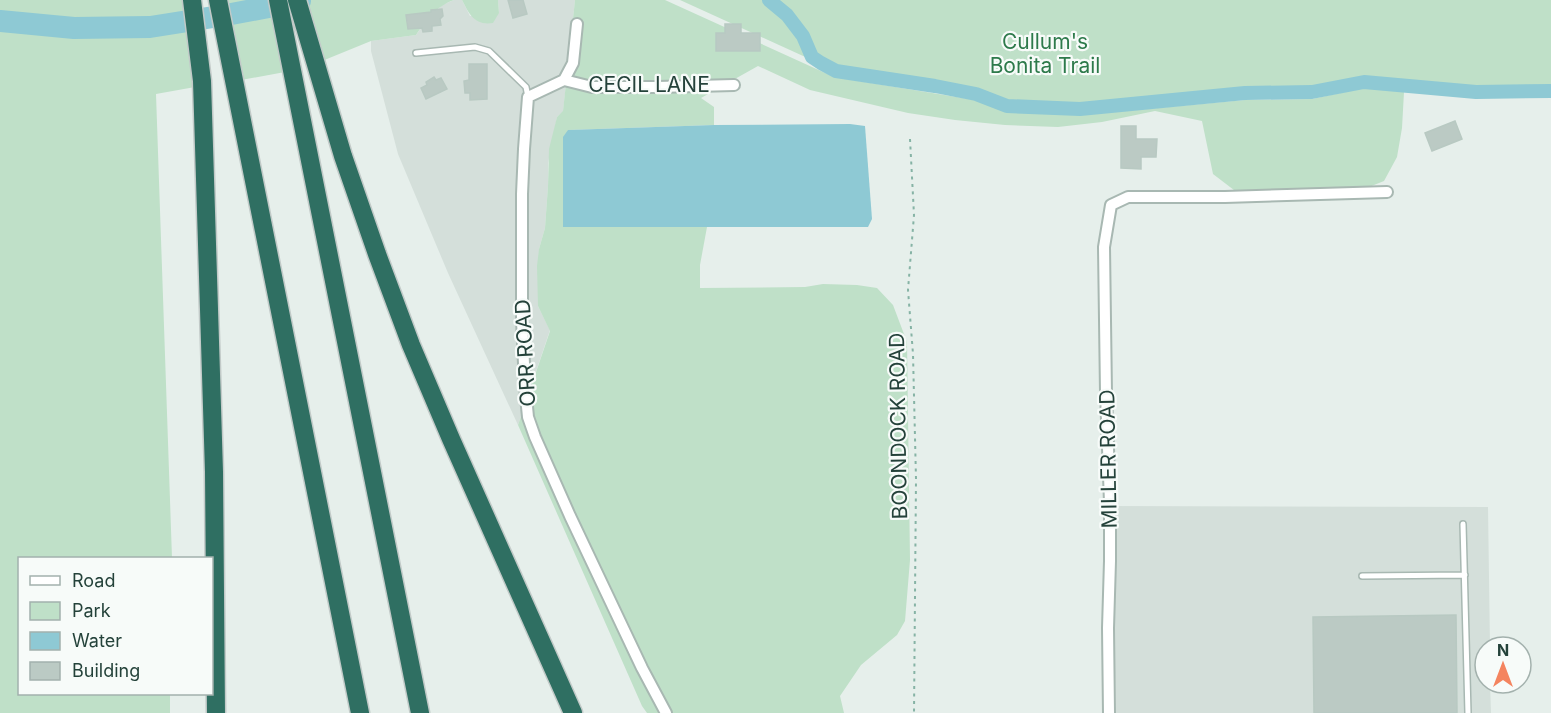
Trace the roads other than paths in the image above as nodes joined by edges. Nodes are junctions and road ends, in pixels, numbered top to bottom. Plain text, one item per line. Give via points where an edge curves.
1 (192, 0) edge
2 (218, 0) edge
3 (278, 0) edge
4 (297, 0) edge
5 (577, 24) dead end
6 (416, 53) dead end
7 (564, 80) junction
8 (734, 85) dead end
9 (528, 98) junction
10 (1387, 192) dead end
11 (1463, 524) dead end
12 (1362, 576) dead end
13 (1465, 576) junction
14 (216, 713) edge
15 (360, 713) edge
16 (420, 713) edge
17 (573, 713) edge
18 (666, 713) edge
19 (1109, 713) edge
20 (1468, 713) edge

1 - 14 highway via 202,81 214,472
2 - 15 highway
3 - 16 highway
4 - 17 highway via 343,156 411,345
5 - 7 street via 573,63
6 - 9 lane via 475,47 489,51 526,87
7 - 8 street, CECIL LANE via 592,87
7 - 9 street
9 - 18 street, ORR ROAD via 522,194 522,320 528,417 570,516
10 - 19 street, MILLER ROAD via 1128,197 1111,205 1104,247 1110,514
11 - 13 lane
12 - 13 lane
13 - 20 lane

